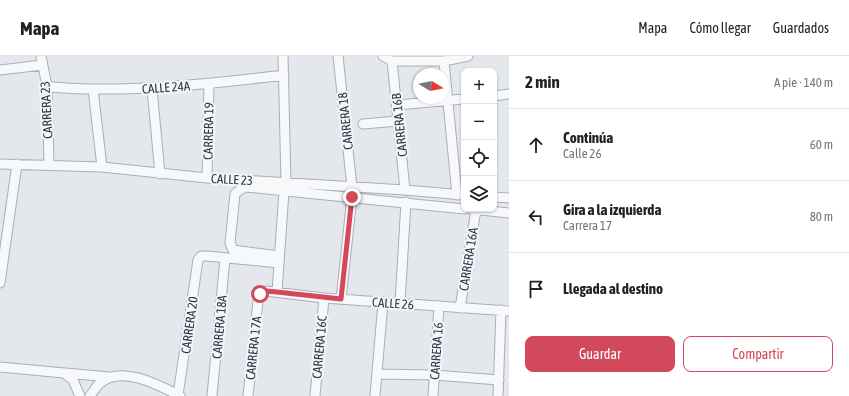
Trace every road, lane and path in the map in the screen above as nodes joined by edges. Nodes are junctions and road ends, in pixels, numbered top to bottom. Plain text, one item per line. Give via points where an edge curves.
1 (283, 56) edge
2 (338, 56) edge
3 (383, 56) edge
4 (468, 56) edge
5 (42, 60) edge
6 (392, 61) junction
7 (444, 61) junction
8 (445, 68) edge
9 (0, 70) edge
10 (284, 74) junction
11 (209, 84) junction
12 (47, 86) junction
13 (93, 89) junction
14 (152, 89) junction
15 (509, 94) edge
16 (497, 96) edge
17 (461, 99) edge
18 (449, 100) edge
19 (413, 103) edge
20 (449, 104) edge
21 (397, 105) junction
22 (398, 122) junction
23 (363, 124) dead end
24 (0, 164) edge
25 (17, 164) junction
26 (49, 164) junction
27 (102, 167) junction
28 (160, 174) junction
29 (207, 178) junction
30 (285, 187) junction
31 (352, 187) junction
32 (405, 190) junction
33 (461, 195) edge
34 (352, 197) junction
35 (497, 197) edge
36 (509, 198) edge
37 (406, 202) junction
38 (461, 209) edge
39 (472, 212) edge
40 (497, 212) edge
41 (509, 213) edge
42 (225, 258) junction
43 (279, 259) junction
44 (0, 283) edge
45 (277, 292) junction
46 (324, 298) junction
47 (341, 299) junction
48 (383, 302) junction
49 (400, 303) junction
50 (438, 306) junction
51 (460, 308) junction
52 (505, 311) edge
53 (0, 367) edge
54 (64, 373) junction
55 (377, 374) junction
56 (434, 375) junction
57 (112, 377) junction
58 (499, 380) junction
59 (80, 396) edge
60 (90, 396) edge
61 (179, 396) edge
62 (212, 396) edge
63 (248, 396) edge
64 (315, 396) edge
65 (375, 396) edge
66 (433, 396) edge
67 (498, 396) edge

1 - 10 street
2 - 31 street, CARRERA 18
3 - 6 street
4 - 7 street
5 - 9 street
5 - 12 street, CARRERA 23
6 - 7 street
6 - 21 street, CARRERA 16B
7 - 8 street
10 - 11 street, CALLE 24A
10 - 30 street
11 - 14 street, CALLE 24A
11 - 29 street, CARRERA 19
12 - 13 street, CALLE 24A via 76,90
12 - 26 street, CARRERA 23
13 - 14 street, CALLE 24A
13 - 27 street
14 - 28 street
15 - 16 street
17 - 18 street
19 - 21 street
20 - 33 street
21 - 22 street, CARRERA 16B
22 - 23 street
22 - 32 street, CARRERA 16B
24 - 25 street, CALLE 23
25 - 26 street, CALLE 23
25 - 44 street
26 - 27 street, CALLE 23
27 - 28 street, CALLE 23
28 - 29 street, CALLE 23
29 - 30 street, CALLE 23
30 - 31 street, CALLE 23
30 - 34 street
30 - 43 street
30 - 43 street via 246,187 234,194 230,243 234,250
31 - 32 street, CALLE 23
32 - 33 street, CALLE 23
34 - 37 street
34 - 47 street
35 - 36 street
37 - 38 street
37 - 49 street
39 - 51 street, CARRERA 16A
40 - 41 street
42 - 43 street
42 - 61 street, CARRERA 20 via 201,256 198,260
42 - 62 street, CARRERA 18A
43 - 45 street
45 - 46 street, CALLE 26
45 - 63 street, CARRERA 17A via 266,291 260,294 258,301
46 - 47 street, CALLE 26
46 - 64 street, CARRERA 16C
47 - 48 street, CALLE 26
48 - 49 street, CALLE 26
48 - 55 street
49 - 50 street, CALLE 26
50 - 51 street, CALLE 26
50 - 56 street, CARRERA 16
51 - 52 street, CALLE 26
52 - 58 street
53 - 54 street
54 - 57 street
54 - 59 street via 73,380
55 - 56 street
55 - 65 street
56 - 58 street
56 - 66 street, CARRERA 16
57 - 60 street via 100,383
57 - 61 street via 124,375 142,378
58 - 67 street

